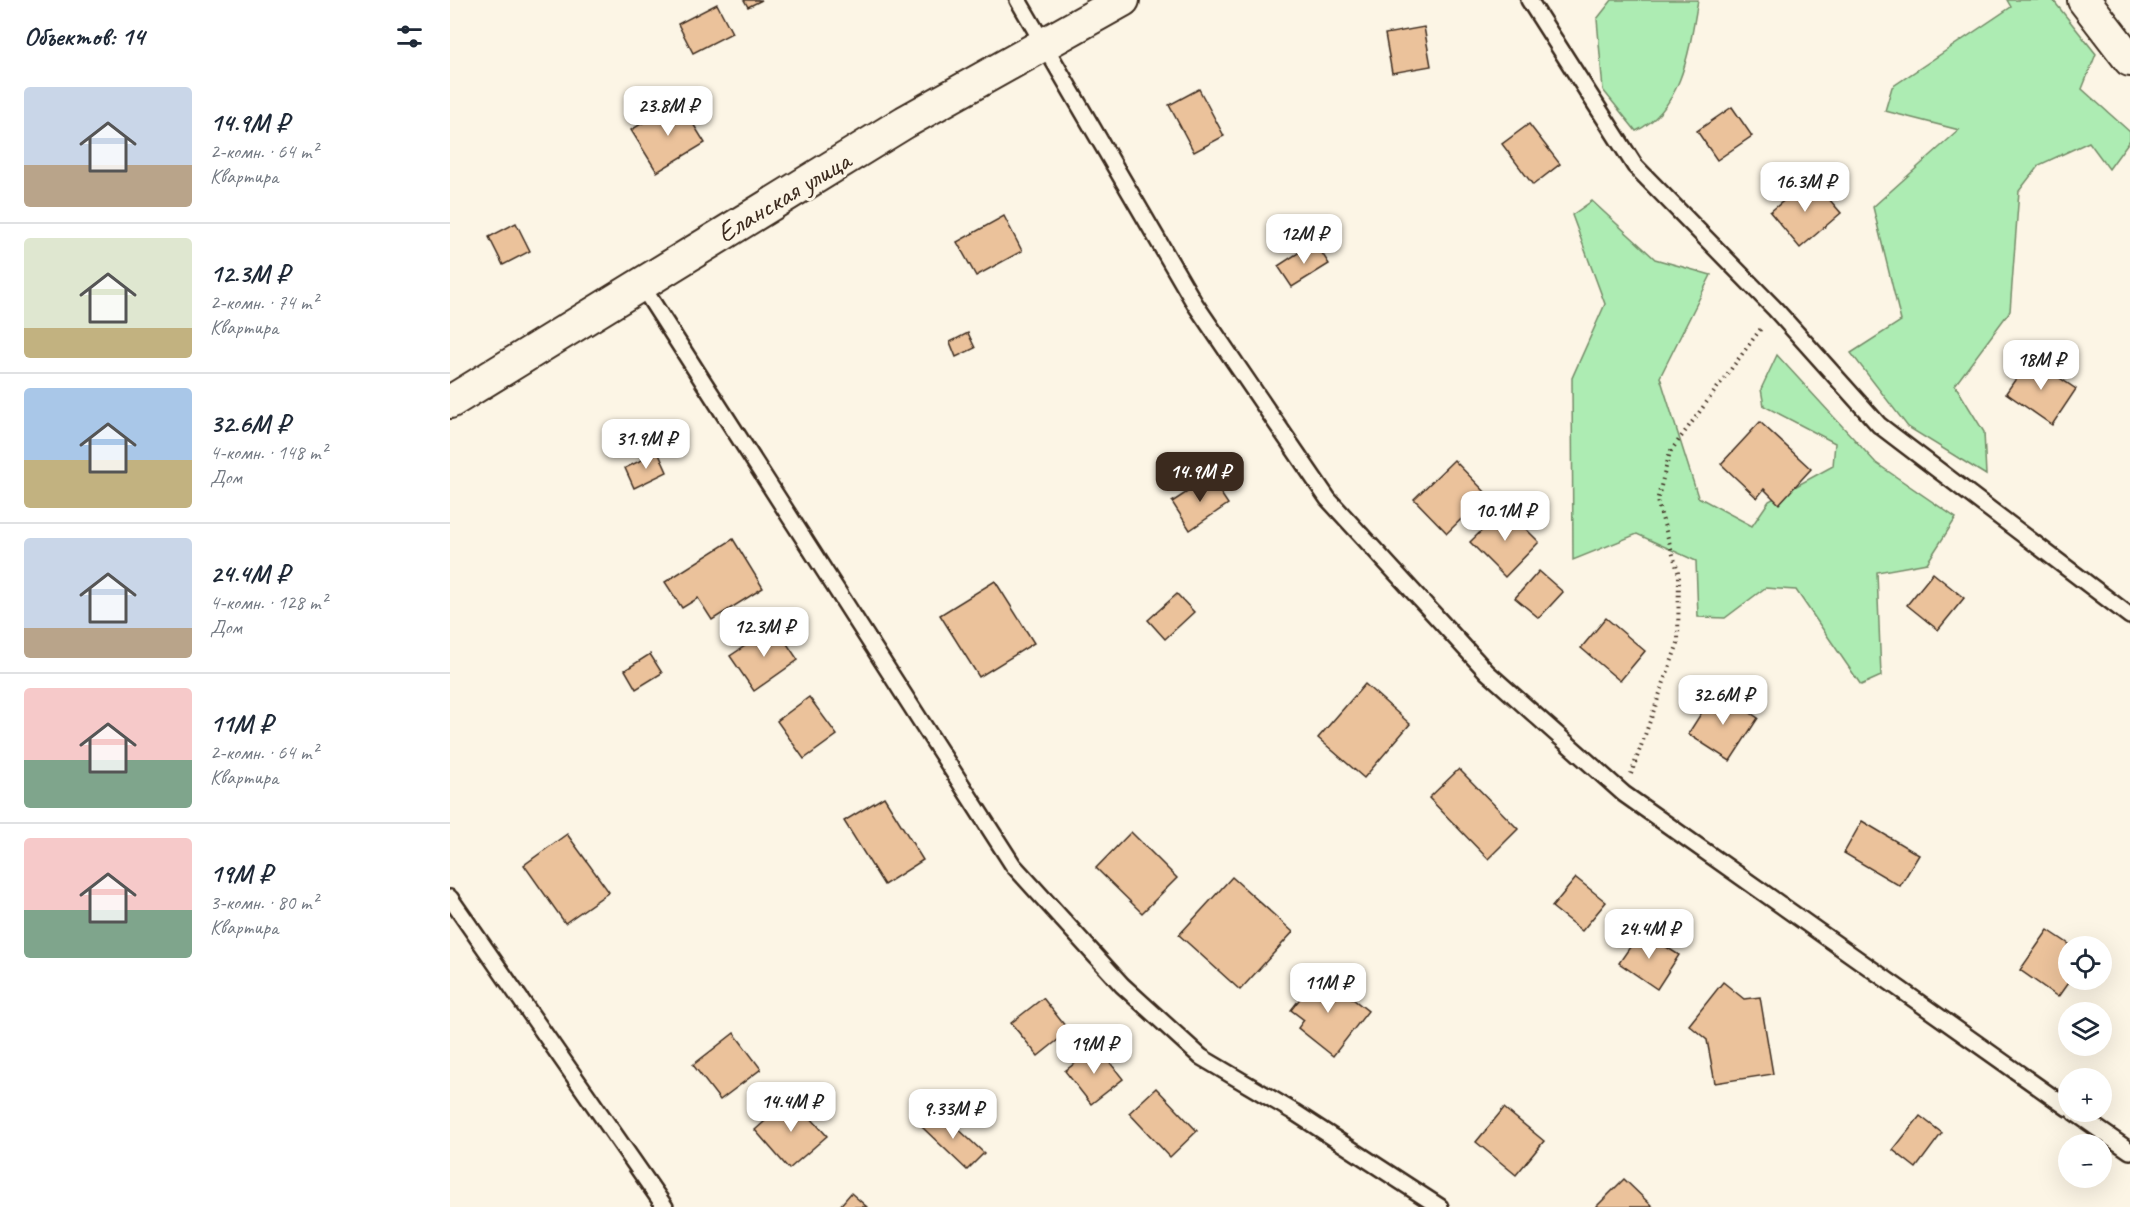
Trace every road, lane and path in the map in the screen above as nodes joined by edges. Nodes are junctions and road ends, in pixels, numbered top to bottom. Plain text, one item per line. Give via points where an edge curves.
1 (1018, 0) edge
2 (1123, 0) edge
3 (1529, 0) edge
4 (2084, 0) edge
5 (1044, 42) junction
6 (2130, 60) edge
7 (640, 283) junction
8 (1775, 309) junction
9 (450, 402) edge
10 (2130, 616) edge
11 (1624, 794) junction
12 (450, 898) edge
13 (2058, 1101) edge
14 (2088, 1122) edge
15 (2130, 1151) edge
16 (665, 1207) edge
17 (1440, 1207) edge

1 - 5 lane
2 - 5 street, Еланская улица
3 - 8 lane via 1635,166
4 - 6 street
5 - 7 street, Еланская улица via 904,122
5 - 11 lane via 1195,304 1328,499 1487,672
7 - 9 street, Еланская улица
7 - 17 lane via 1013,864 1122,985 1202,1057
8 - 10 lane via 1879,425
8 - 11 path via 1670,452 1658,501 1679,574 1678,643
11 - 13 lane
12 - 16 lane
14 - 15 lane

